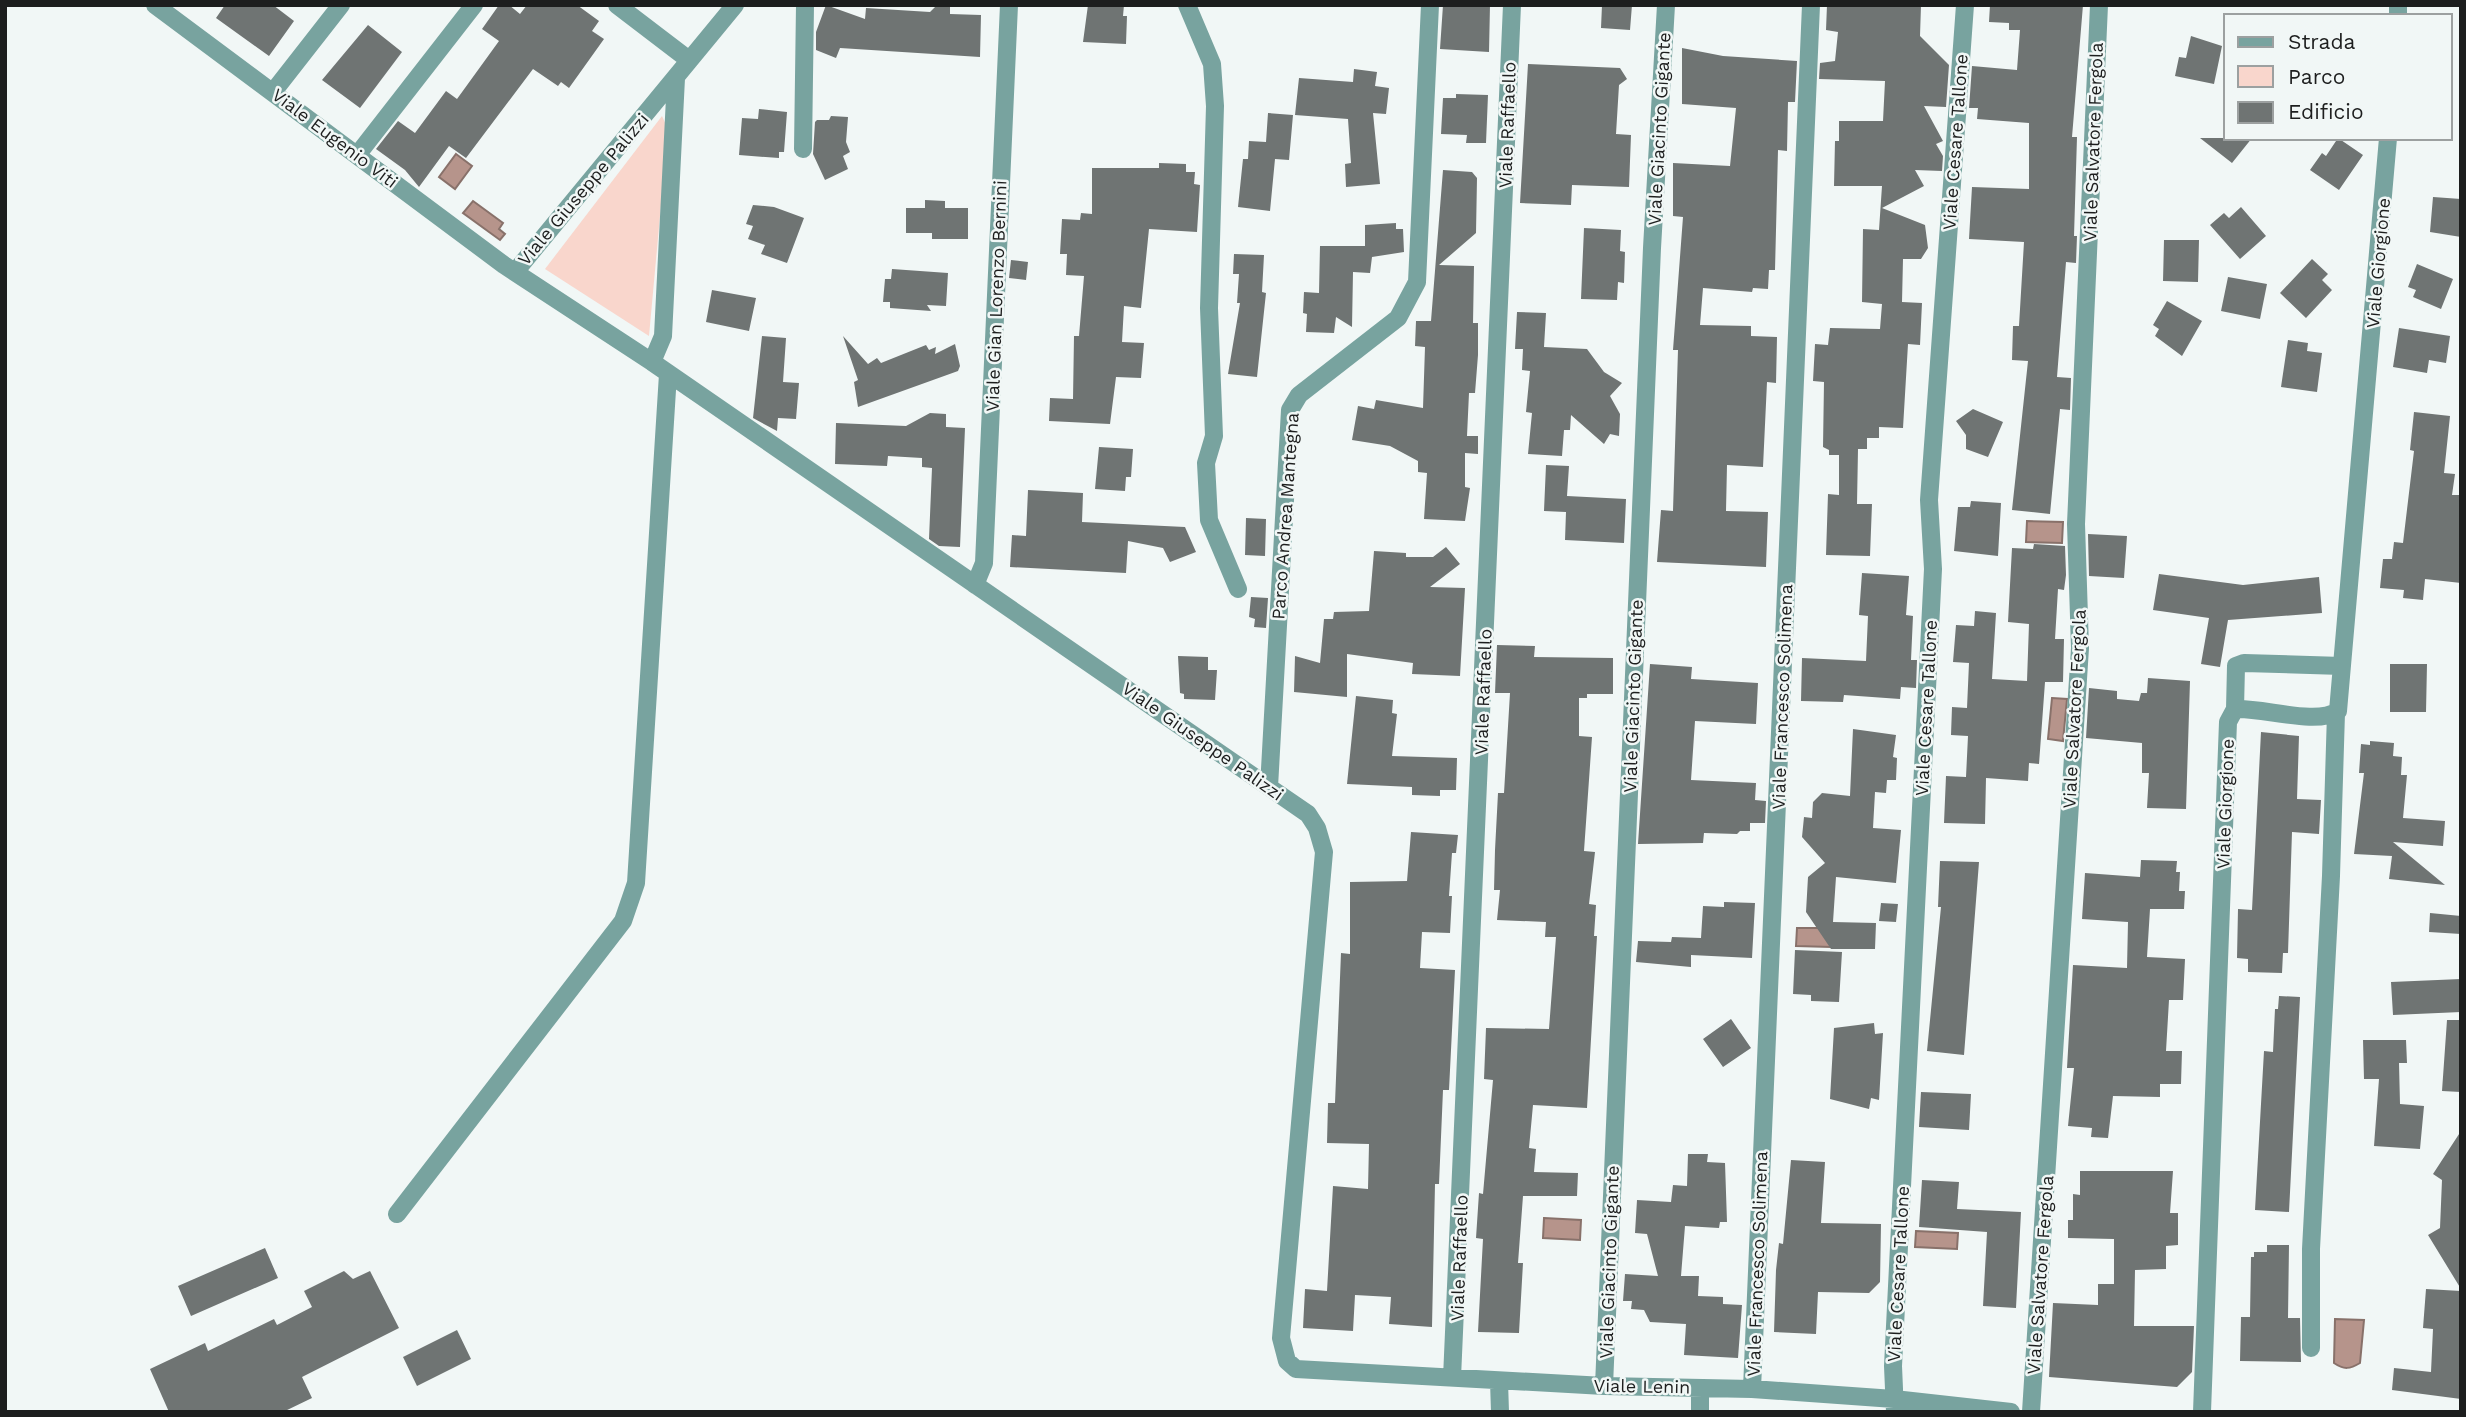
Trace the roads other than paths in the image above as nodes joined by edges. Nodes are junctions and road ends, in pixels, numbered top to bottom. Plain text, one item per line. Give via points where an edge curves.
1 (155, 5) edge
2 (341, 5) edge
3 (474, 5) edge
4 (617, 5) edge
5 (735, 5) edge
6 (805, 5) edge
7 (1009, 5) edge
8 (1186, 5) edge
9 (1430, 5) edge
10 (1512, 5) edge
11 (1666, 5) edge
12 (1811, 5) edge
13 (1965, 5) edge
14 (2099, 5) edge
15 (689, 60) junction
16 (676, 78) junction
17 (273, 92) junction
18 (2388, 140) edge
19 (803, 149) dead end
20 (358, 155) junction
21 (515, 272) junction
22 (652, 362) junction
23 (668, 374) junction
24 (975, 585) junction
25 (1238, 589) dead end
26 (2342, 666) junction
27 (2235, 709) junction
28 (2336, 713) junction
29 (1269, 787) junction
30 (397, 1214) dead end
31 (2311, 1348) dead end
32 (1282, 1349) joint
33 (1452, 1378) junction
34 (1499, 1381) junction
35 (1604, 1386) junction
36 (1700, 1388) junction
37 (1752, 1389) junction
38 (1894, 1405) edge
39 (1500, 1412) edge
40 (1700, 1412) edge
41 (2011, 1412) edge
42 (2031, 1412) edge
43 (2202, 1412) edge

1 - 17 street, Viale Eugenio Viti
2 - 17 street
3 - 20 street
4 - 15 street
5 - 15 street, Viale Giuseppe Palizzi
6 - 19 street
7 - 24 street, Viale Gian Lorenzo Bernini via 984,564
8 - 25 street via 1212,64 1215,106 1209,308 1214,436 1206,463 1209,520
9 - 29 street, Parco Andrea Mantegna via 1417,282 1398,318 1299,395 1290,410
10 - 33 street, Viale Raffaello
11 - 35 street, Viale Giacinto Gigante
12 - 37 street, Viale Francesco Solimena
13 - 38 street, Viale Cesare Tallone via 1929,499 1932,582
14 - 42 street, Viale Salvatore Fergola via 2076,524 2080,648
15 - 16 street, Viale Giuseppe Palizzi
16 - 21 street, Viale Giuseppe Palizzi
16 - 22 street, Viale Giuseppe Palizzi via 663,336
17 - 20 street, Viale Eugenio Viti
18 - 26 street, Viale Giorgione
20 - 21 street, Viale Eugenio Viti
21 - 22 street, Viale Giuseppe Palizzi
22 - 23 street, Viale Giuseppe Palizzi
23 - 24 street, Viale Giuseppe Palizzi
23 - 30 street via 636,883 623,921
24 - 29 street, Viale Giuseppe Palizzi
26 - 27 street, Viale Giorgione via 2236,666
26 - 28 street, Viale Giorgione
27 - 28 street via 2302,716
27 - 43 street, Viale Giorgione via 2228,722
28 - 31 street, Viale Giorgione via 2311,1249
29 - 32 street, Viale Giuseppe Palizzi via 1308,814 1324,852
32 - 33 street, Viale Lenin via 1296,1369
33 - 34 street, Viale Lenin
34 - 35 street, Viale Lenin
34 - 39 street
35 - 36 street, Viale Lenin
36 - 37 street, Viale Lenin
36 - 40 street
37 - 38 street, Viale Lenin
38 - 41 street, Viale Lenin

